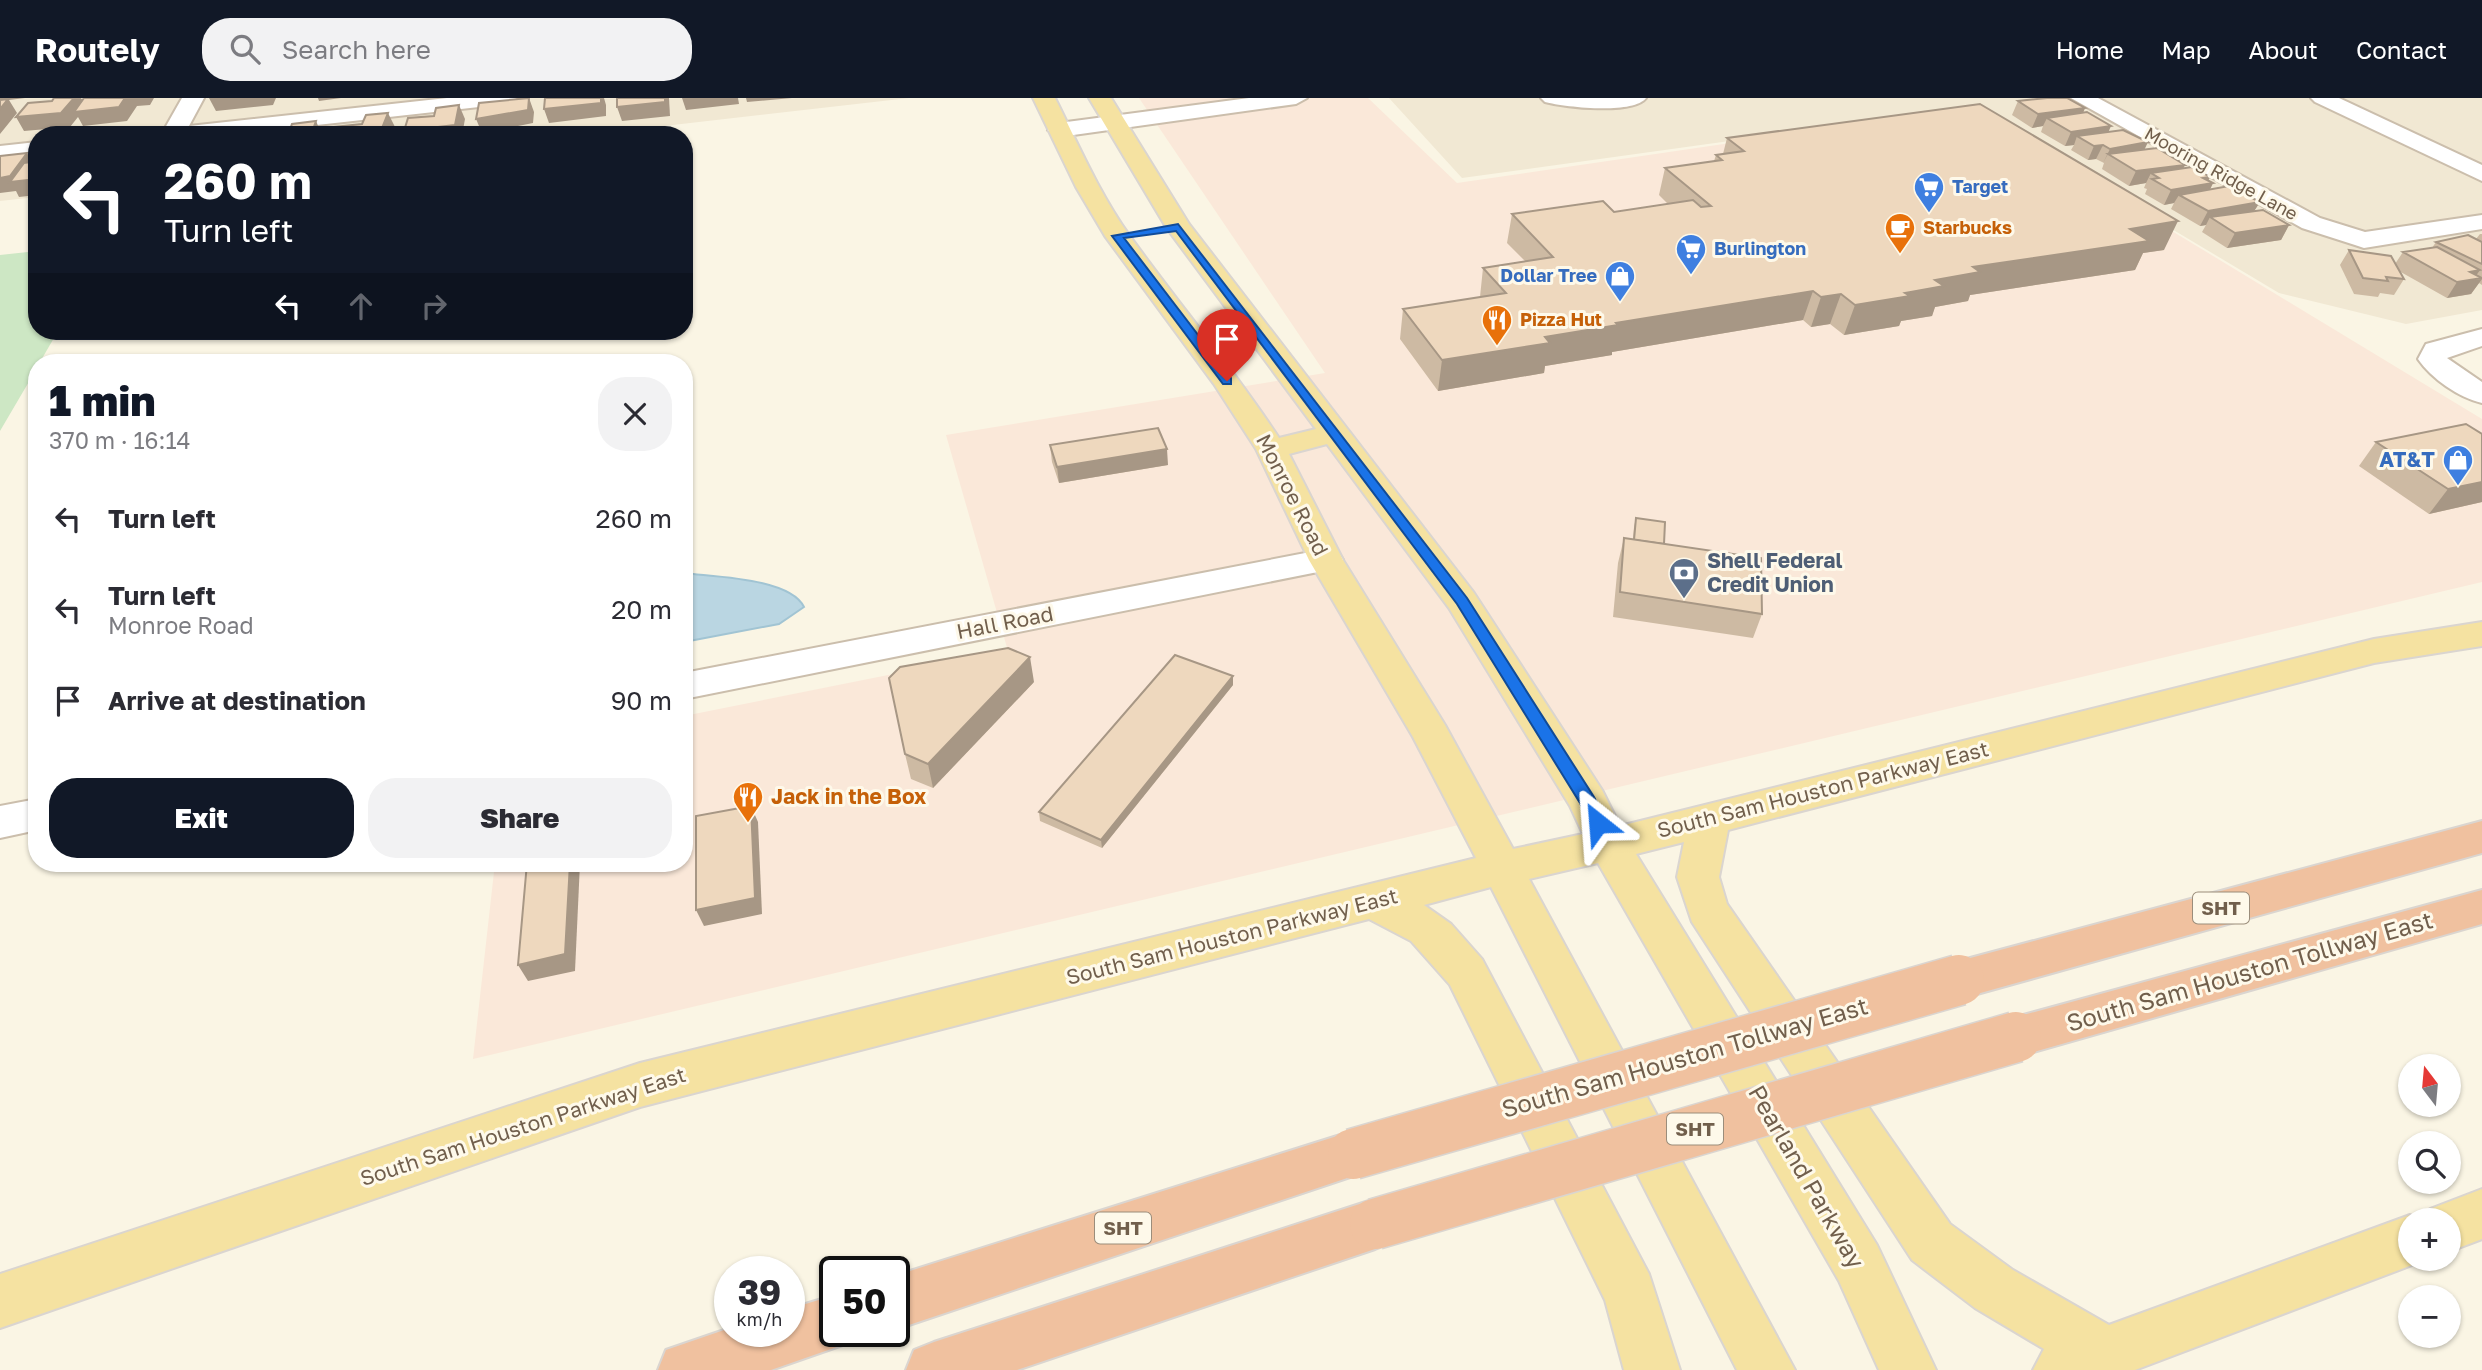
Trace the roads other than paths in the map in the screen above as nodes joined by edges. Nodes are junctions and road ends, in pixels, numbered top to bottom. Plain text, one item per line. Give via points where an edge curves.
1 (193, 98) edge
2 (506, 98) edge
3 (1186, 98) edge
4 (1296, 98) edge
5 (1552, 98) edge
6 (1635, 98) edge
7 (2118, 98) edge
8 (2322, 98) edge
9 (2085, 100) edge
10 (1108, 109) edge
11 (1052, 114) edge
12 (174, 126) edge
13 (243, 126) edge
14 (28, 150) edge
15 (0, 153) edge
16 (2482, 174) edge
17 (2482, 222) edge
18 (1148, 231) junction
19 (2482, 337) edge
20 (2482, 394) edge
21 (1336, 433) junction
22 (1271, 449) junction
23 (1325, 560) junction
24 (2482, 634) edge
25 (693, 684) edge
26 (28, 816) edge
27 (1710, 818) junction
28 (0, 822) edge
29 (2482, 837) edge
30 (1609, 845) junction
31 (1502, 868) junction
32 (1372, 902) junction
33 (2482, 907) edge
34 (2482, 1214) edge
35 (2461, 1222) edge
36 (2398, 1245) edge
37 (910, 1298) edge
38 (0, 1301) edge
39 (819, 1327) edge
40 (2084, 1362) edge
41 (686, 1370) edge
42 (934, 1370) edge
43 (1652, 1370) edge
44 (1767, 1370) edge
45 (1908, 1370) edge

1 - 12 street
2 - 13 street
3 - 10 street
4 - 10 street
5 - 6 street via 1584,103
7 - 9 street
8 - 16 street
9 - 17 street, Mooring Ridge Lane via 2311,223 2364,240
10 - 11 street
10 - 18 main road, Monroe Road
11 - 18 main road, Monroe Road
14 - 15 street
18 - 21 main road, Monroe Road
18 - 22 main road, Monroe Road via 1227,381
19 - 20 street via 2436,350 2432,359 2443,371
21 - 22 main road
21 - 30 main road, Monroe Road via 1462,601 1588,801
22 - 23 main road, Monroe Road
23 - 25 street, Hall Road
23 - 31 main road, Monroe Road via 1431,735
24 - 27 main road, South Sam Houston Parkway East via 2374,651
26 - 28 street
27 - 30 main road, South Sam Houston Parkway East
27 - 40 main road via 1698,877 1707,910 1931,1242
29 - 37 highway, South Sam Houston Tollway East / SHT, bridge via 1959,980 1353,1154
30 - 31 main road, South Sam Houston Parkway East
30 - 45 main road, Pearland Parkway via 1858,1262
31 - 32 main road, South Sam Houston Parkway East
31 - 44 main road
32 - 38 main road, South Sam Houston Parkway East via 640,1085
32 - 43 main road via 1432,930 1466,972 1630,1293
33 - 42 highway, South Sam Houston Tollway East / SHT, bridge via 1375,1224
34 - 35 main road
36 - 40 main road
39 - 41 highway

